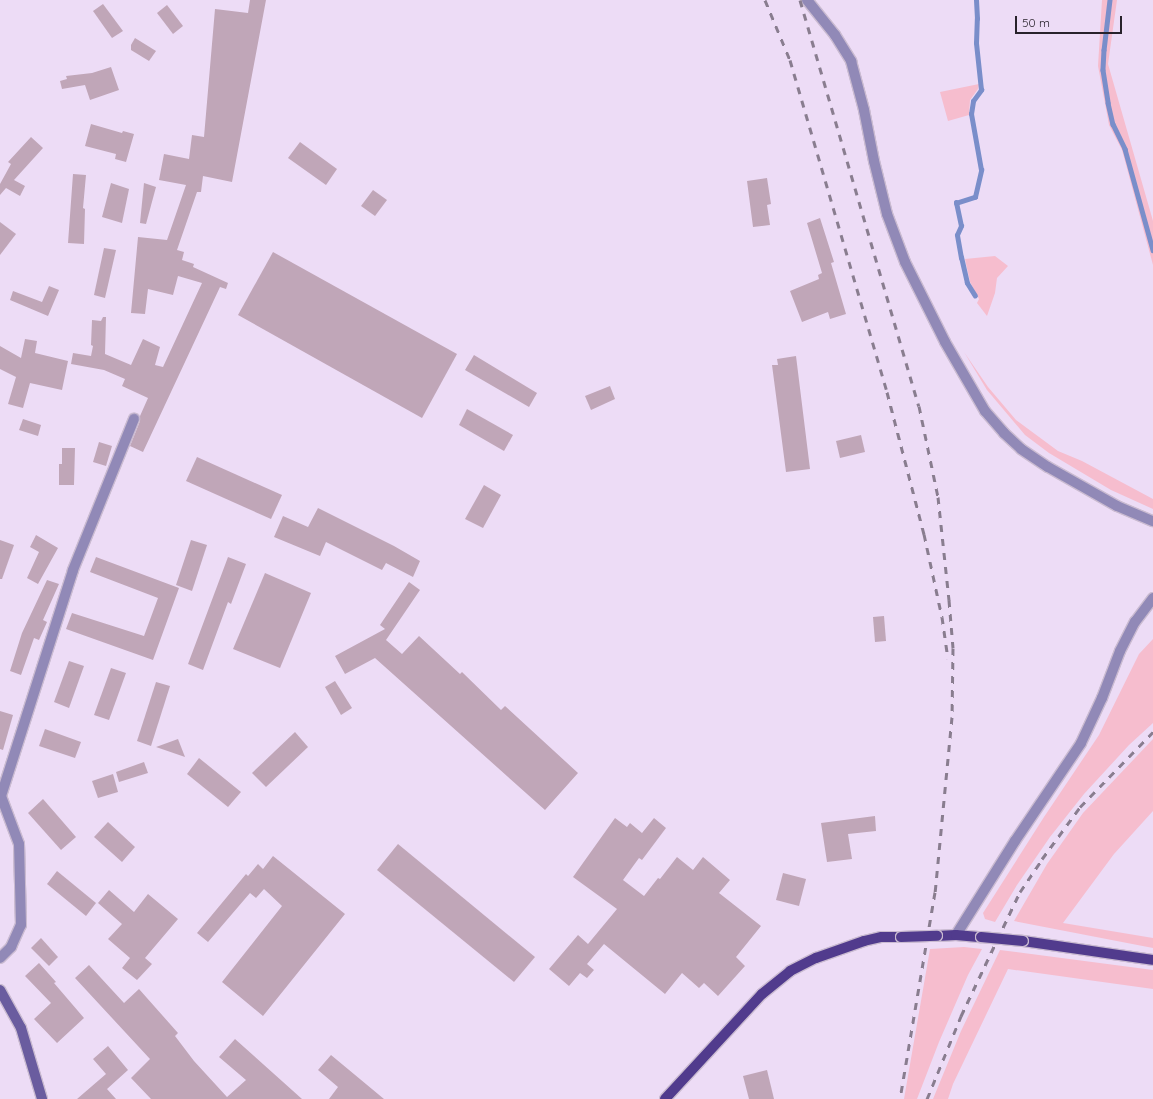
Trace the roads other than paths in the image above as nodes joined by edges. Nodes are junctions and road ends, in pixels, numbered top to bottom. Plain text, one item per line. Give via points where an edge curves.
1 (807, 0) edge
2 (134, 419) dead end
3 (1153, 521) edge
4 (1153, 598) edge
5 (956, 935) junction
6 (0, 958) edge
7 (1153, 960) edge
8 (0, 990) edge
9 (42, 1099) edge
10 (665, 1099) edge

1 - 3 street via 835,35 851,61 887,214 905,262 945,342 985,411 1021,448 1048,467 1117,506
2 - 6 street via 73,570 1,796 19,844 21,925 11,947
4 - 5 street via 1135,622 1120,651 1081,743
5 - 7 main road, bridge via 1023,941
5 - 10 main road, bridge via 882,937 816,958 790,971 762,994
8 - 9 main road via 21,1028

